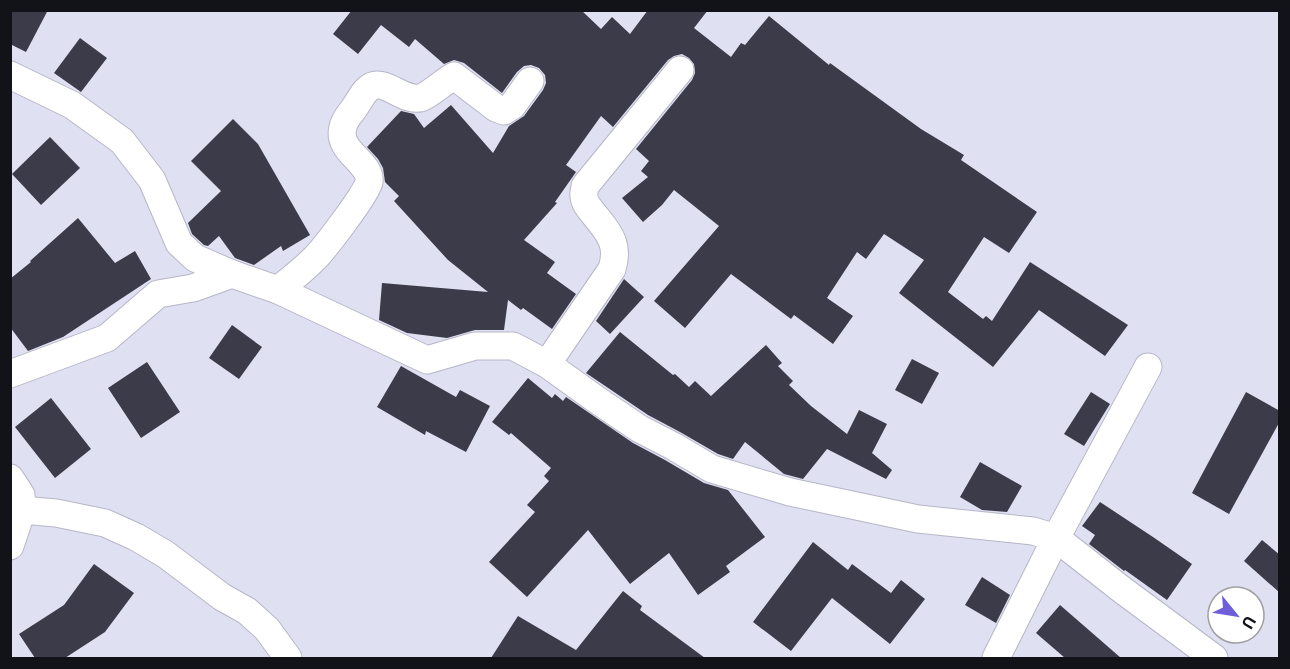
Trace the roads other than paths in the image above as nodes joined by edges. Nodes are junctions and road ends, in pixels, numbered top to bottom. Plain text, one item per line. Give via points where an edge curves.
1 (680, 70) dead end
2 (10, 75) edge
3 (530, 81) dead end
4 (232, 274) junction
5 (278, 290) junction
6 (547, 364) junction
7 (1148, 367) dead end
8 (10, 374) edge
9 (10, 478) edge
10 (22, 510) junction
11 (1056, 538) junction
12 (10, 546) edge
13 (288, 658) edge
14 (996, 658) edge
15 (1214, 658) edge

1 - 6 street via 585,186 587,206 609,233 616,258
2 - 4 street via 72,105 122,141 152,180 179,243 195,258
3 - 5 street via 504,111 454,76 419,98 407,97 384,85 365,92 343,126 342,135 343,143 368,172 367,189 314,259
4 - 5 street
4 - 8 street via 193,288 159,294 107,338
5 - 6 street via 427,360 475,346 513,346
6 - 11 street via 640,429 712,469 790,492 918,519 1033,531
7 - 11 street
9 - 10 street via 21,495
10 - 12 street
10 - 13 street via 105,523 136,537 246,611
11 - 14 street
11 - 15 street

